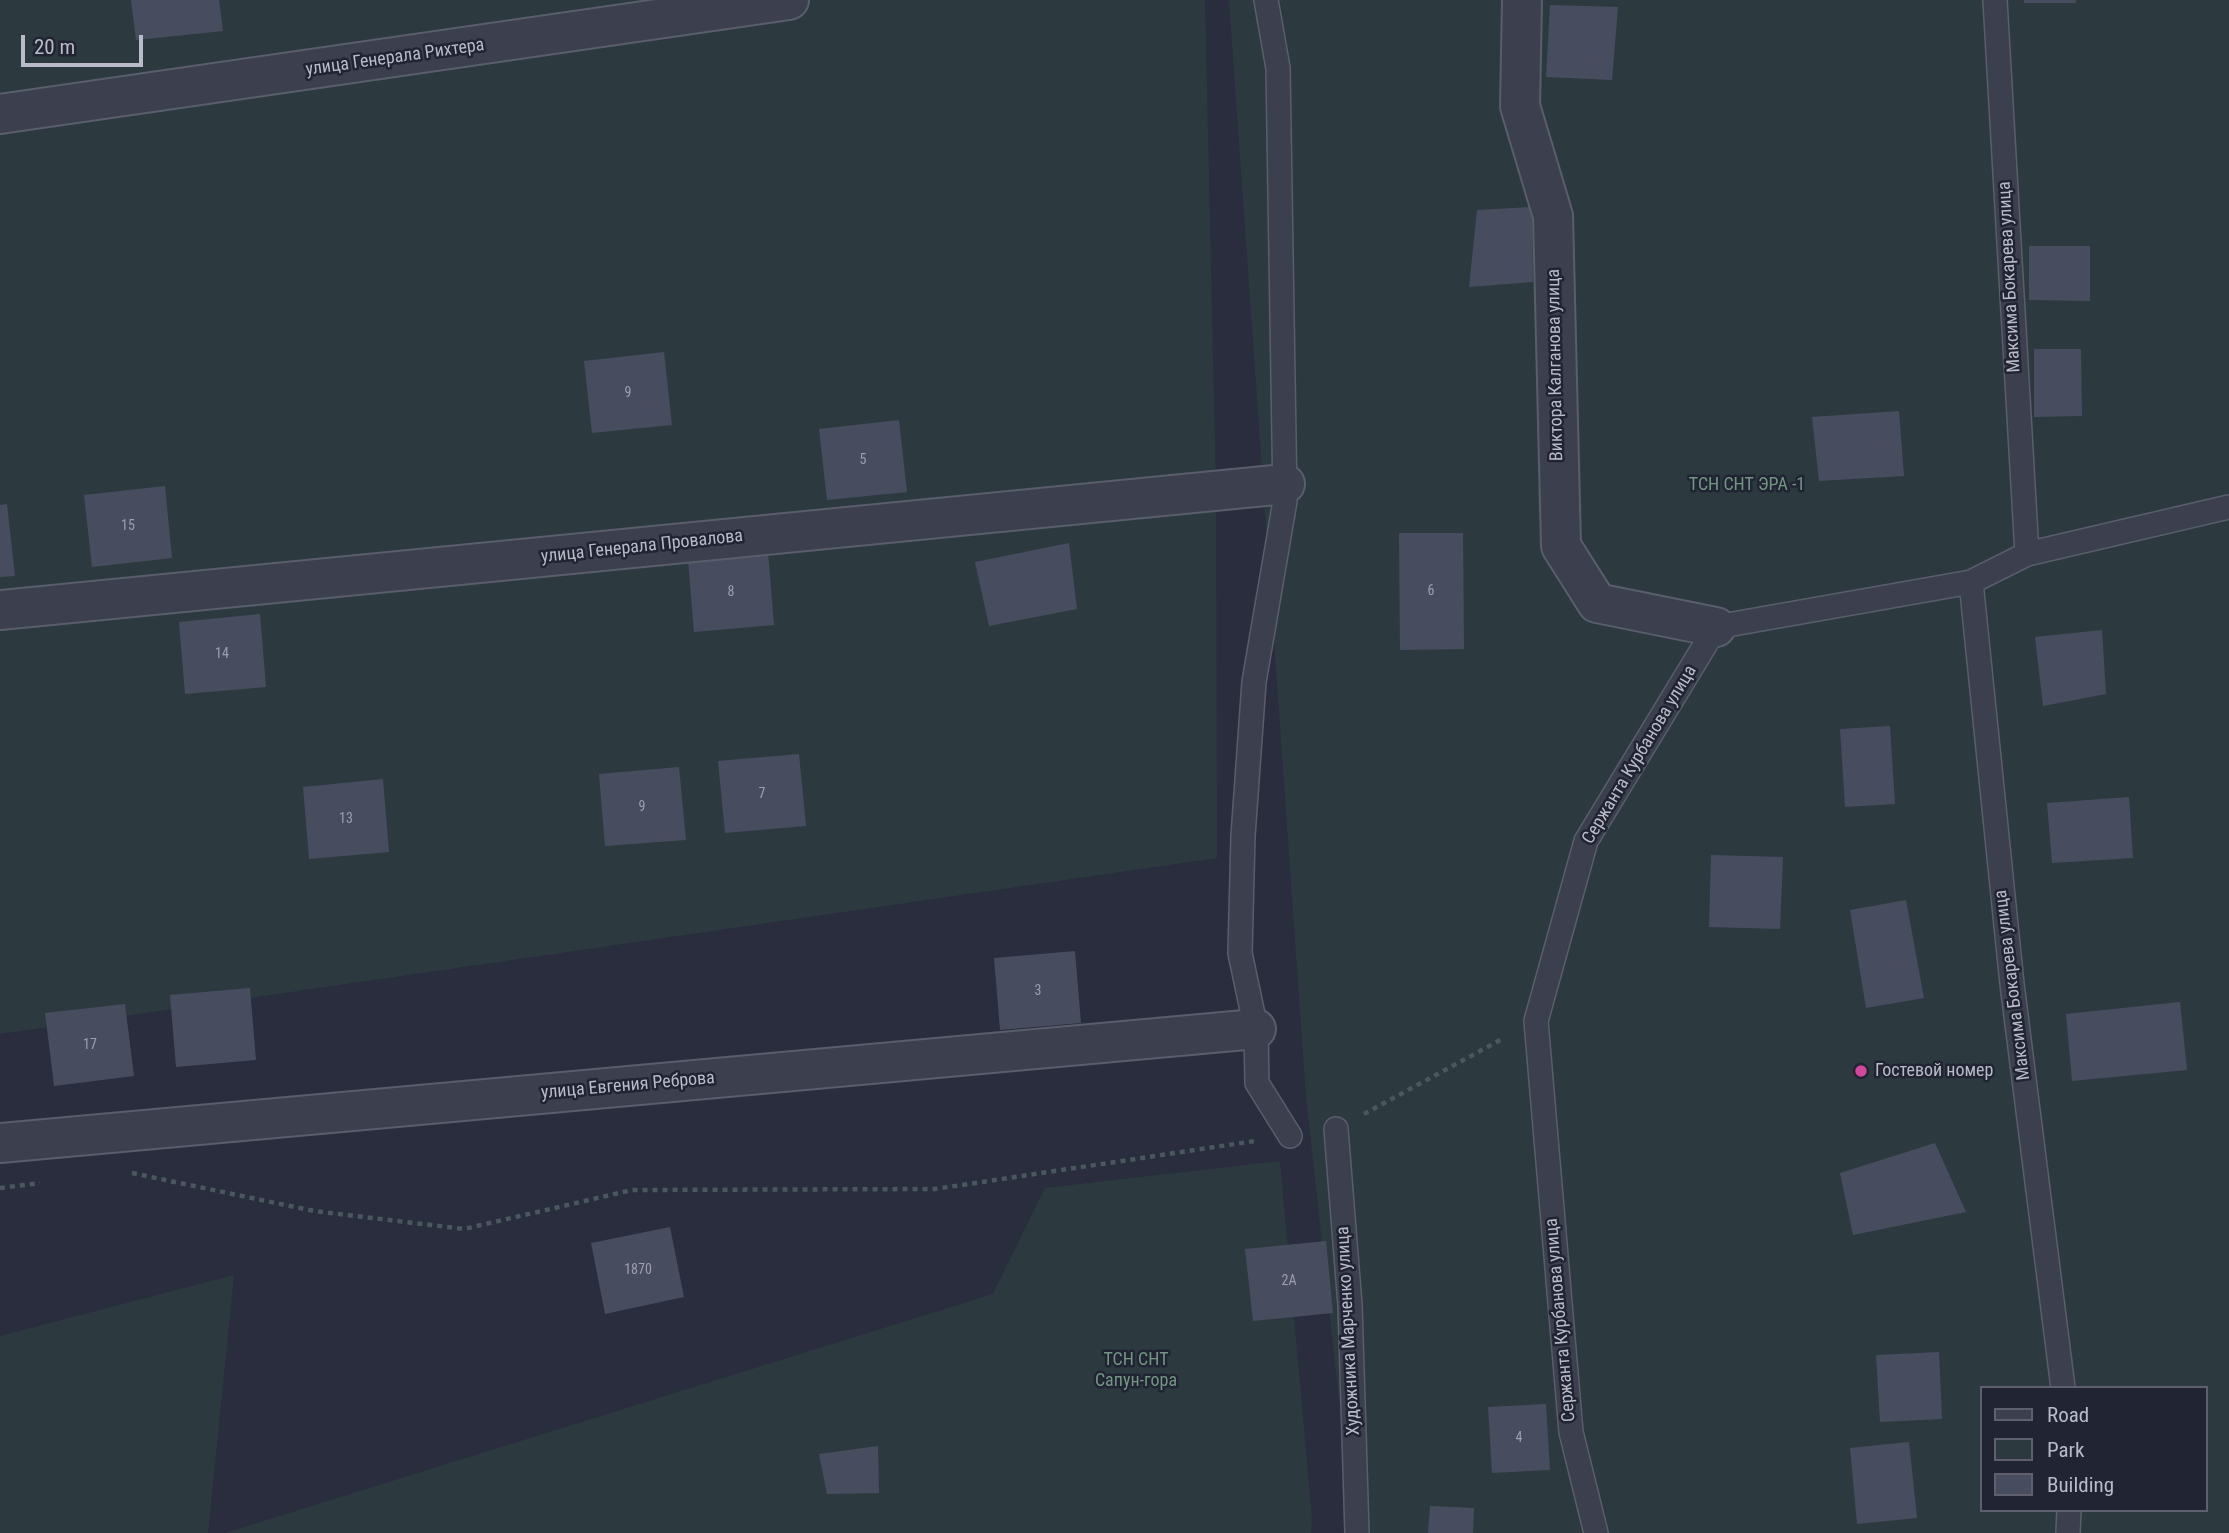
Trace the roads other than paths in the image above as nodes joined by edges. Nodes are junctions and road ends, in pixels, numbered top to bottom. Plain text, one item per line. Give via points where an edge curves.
1 (789, 0) edge
2 (1266, 0) edge
3 (1522, 0) edge
4 (1995, 0) edge
5 (0, 114) edge
6 (1284, 484) junction
7 (2229, 507) edge
8 (2027, 554) junction
9 (1971, 582) junction
10 (0, 610) edge
11 (1716, 627) junction
12 (1256, 1029) junction
13 (1336, 1129) road end
14 (1290, 1136) road end
15 (0, 1143) edge
16 (2063, 1386) edge
17 (2068, 1512) edge
18 (1357, 1533) edge
19 (1595, 1533) edge
20 (2068, 1533) edge

1 - 5 street, улица Генерала Рихтера
2 - 6 lane via 1278,68
3 - 11 street, Виктора Калганова улица via 1520,106 1553,216 1561,546 1597,603
4 - 8 lane, Максима Бокарева улица
6 - 10 street, улица Генерала Провалова
6 - 12 lane via 1285,501 1254,682 1243,836 1240,953
7 - 8 lane
8 - 9 lane
9 - 11 lane
9 - 16 lane, Максима Бокарева улица via 2012,984
11 - 19 lane, Сержанта Курбанова улица via 1586,841 1536,1021 1571,1432
12 - 14 lane via 1257,1083
12 - 15 street, улица Евгения Реброва
13 - 18 lane, Художника Марченко улица via 1350,1305
17 - 20 lane

